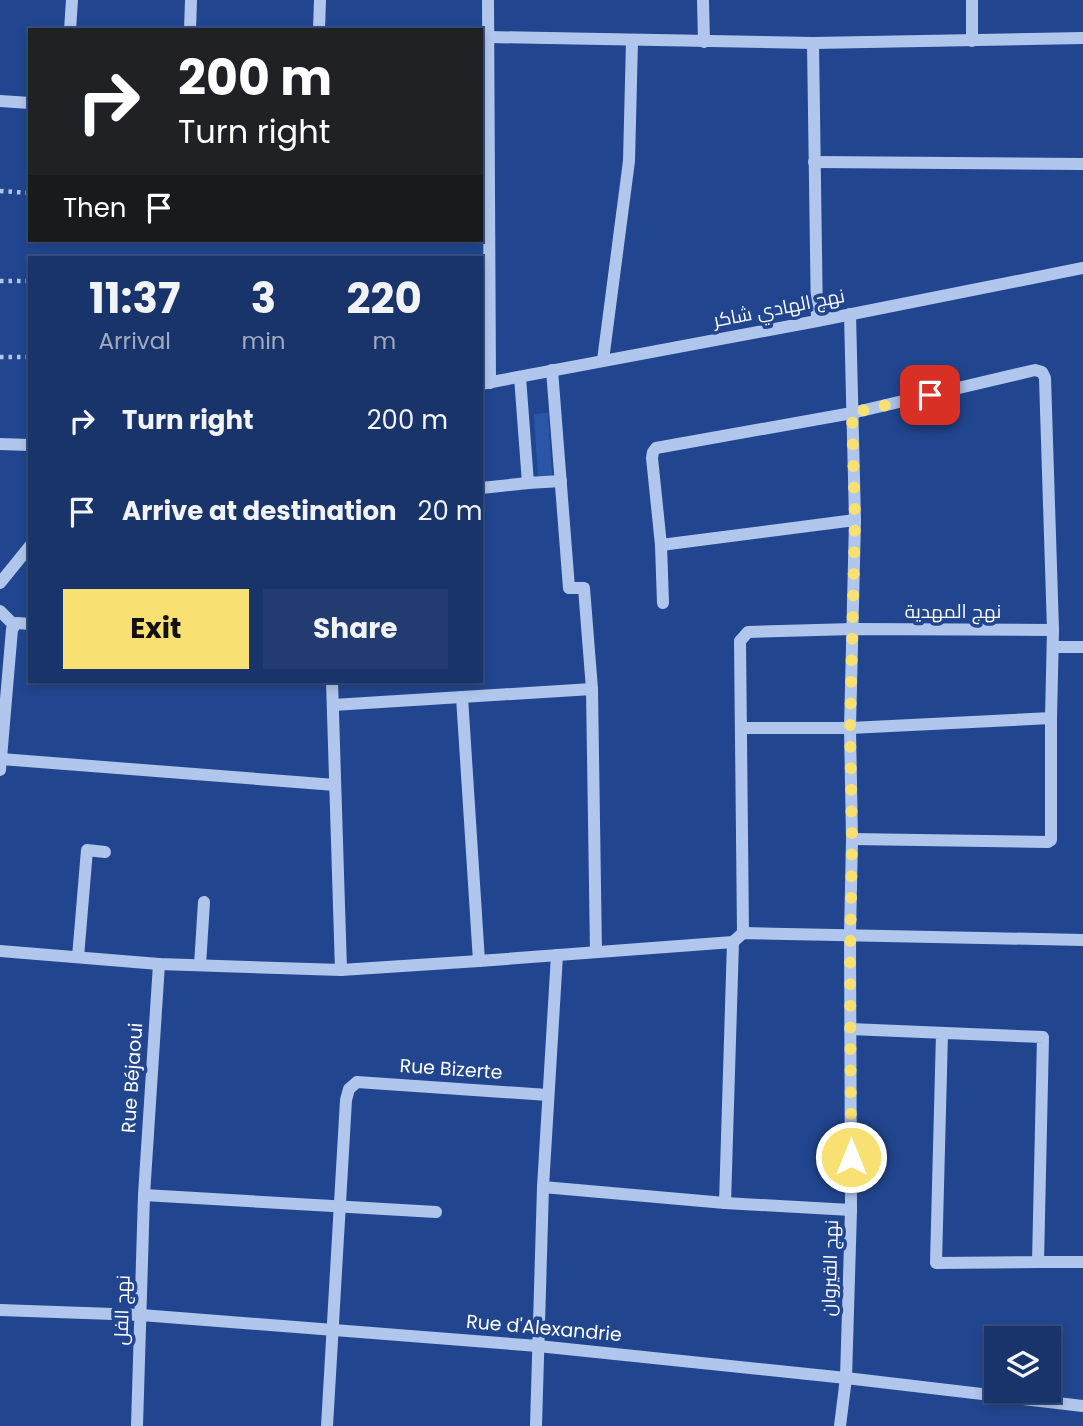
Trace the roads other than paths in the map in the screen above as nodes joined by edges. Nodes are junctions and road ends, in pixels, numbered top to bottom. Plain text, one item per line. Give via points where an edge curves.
1 (72, 0) edge
2 (191, 0) edge
3 (320, 0) edge
4 (488, 0) edge
5 (703, 0) edge
6 (972, 0) edge
7 (69, 28) edge
8 (190, 28) edge
9 (319, 28) edge
10 (489, 37) junction
11 (1083, 38) edge
12 (972, 40) junction
13 (632, 41) junction
14 (704, 42) junction
15 (813, 43) junction
16 (0, 101) edge
17 (28, 103) edge
18 (485, 132) edge
19 (814, 162) junction
20 (1083, 164) edge
21 (1083, 268) edge
22 (850, 314) junction
23 (817, 321) junction
24 (603, 360) junction
25 (552, 370) junction
26 (520, 377) junction
27 (486, 384) edge
28 (852, 413) junction
29 (0, 444) edge
30 (28, 444) edge
31 (561, 481) junction
32 (528, 483) junction
33 (483, 488) edge
34 (855, 520) junction
35 (661, 545) junction
36 (28, 548) edge
37 (0, 583) edge
38 (663, 603) dead end
39 (0, 611) edge
40 (28, 624) edge
41 (14, 625) junction
42 (853, 629) junction
43 (1053, 630) junction
44 (1053, 647) junction
45 (1083, 647) edge
46 (332, 683) edge
47 (592, 689) junction
48 (462, 697) junction
49 (333, 705) junction
50 (1051, 718) junction
51 (741, 728) junction
52 (850, 728) junction
53 (1, 759) edge
54 (0, 770) edge
55 (335, 785) junction
56 (852, 839) junction
57 (104, 852) dead end
58 (204, 902) dead end
59 (850, 934) junction
60 (738, 938) junction
61 (1083, 940) edge
62 (0, 951) edge
63 (596, 952) junction
64 (557, 955) junction
65 (78, 957) junction
66 (479, 961) junction
67 (159, 964) junction
68 (200, 965) junction
69 (341, 970) junction
70 (850, 1028) junction
71 (942, 1033) junction
72 (548, 1095) junction
73 (543, 1187) junction
74 (144, 1195) junction
75 (725, 1203) junction
76 (341, 1206) junction
77 (850, 1210) junction
78 (436, 1212) dead end
79 (1038, 1262) junction
80 (1083, 1262) edge
81 (0, 1310) edge
82 (141, 1315) junction
83 (333, 1329) junction
84 (538, 1346) junction
85 (846, 1377) junction
86 (1083, 1406) edge
87 (137, 1426) edge
88 (327, 1426) edge
89 (536, 1426) edge
90 (840, 1426) edge

1 - 7 street
2 - 8 street
3 - 9 street
4 - 10 street
5 - 14 street
6 - 12 street
10 - 13 street
10 - 18 street
11 - 12 street
12 - 15 street
13 - 14 street
13 - 24 street via 629,161
14 - 15 street
15 - 19 street
16 - 17 street
18 - 27 street
19 - 20 street
19 - 23 street
21 - 22 street, نهج الهادي شاكر
22 - 23 street, نهج الهادي شاكر
22 - 28 street, نهج القيروان
23 - 24 street, نهج الهادي شاكر
24 - 25 street, نهج الهادي شاكر
25 - 26 street, نهج الهادي شاكر
25 - 31 street
26 - 27 street, نهج الهادي شاكر
26 - 32 street
28 - 34 street, نهج القيروان
28 - 35 street via 656,448 652,455
28 - 43 street via 1042,372
29 - 30 street
31 - 32 street
31 - 47 street via 569,588 584,588
32 - 33 street
34 - 35 street
34 - 42 street, نهج القيروان
35 - 38 street
36 - 37 street
39 - 41 street
40 - 41 street
41 - 53 street
42 - 43 street, نهج المهدية
42 - 51 street, نهج المهدية via 745,634 740,641
42 - 52 street, نهج القيروان
43 - 44 street
44 - 45 street
44 - 50 street
46 - 49 street
47 - 48 street
47 - 63 street
48 - 49 street
48 - 66 street
49 - 55 street
50 - 52 street
50 - 56 street via 1049,842
51 - 52 street
51 - 60 street
52 - 56 street, نهج القيروان
53 - 54 street
53 - 55 street
55 - 69 street
56 - 59 street, نهج القيروان
57 - 65 street via 87,850
58 - 68 street
59 - 60 street
59 - 61 street
59 - 70 street, نهج القيروان
60 - 63 street
60 - 75 street
62 - 65 street
63 - 64 street
64 - 66 street
64 - 72 street
65 - 67 street
66 - 69 street
67 - 68 street
67 - 74 street, Rue Béjaoui
68 - 69 street
70 - 71 street
70 - 77 street, نهج القيروان
71 - 79 street via 1043,1037
71 - 79 street via 936,1263
72 - 73 street
72 - 76 street, Rue Bizerte via 357,1082 347,1092
73 - 75 street
73 - 84 street
74 - 76 street
74 - 82 street, نهج الفل
75 - 77 street
76 - 78 street
76 - 83 street
77 - 85 street, نهج القيروان
79 - 80 street
81 - 82 street, Rue d'Alexandrie
82 - 83 street, Rue d'Alexandrie
82 - 87 street, نهج الفل
83 - 84 street, Rue d'Alexandrie
83 - 88 street
84 - 85 street, Rue d'Alexandrie
84 - 89 street
85 - 86 street, Rue d'Alexandrie
85 - 90 street, نهج القيروان

